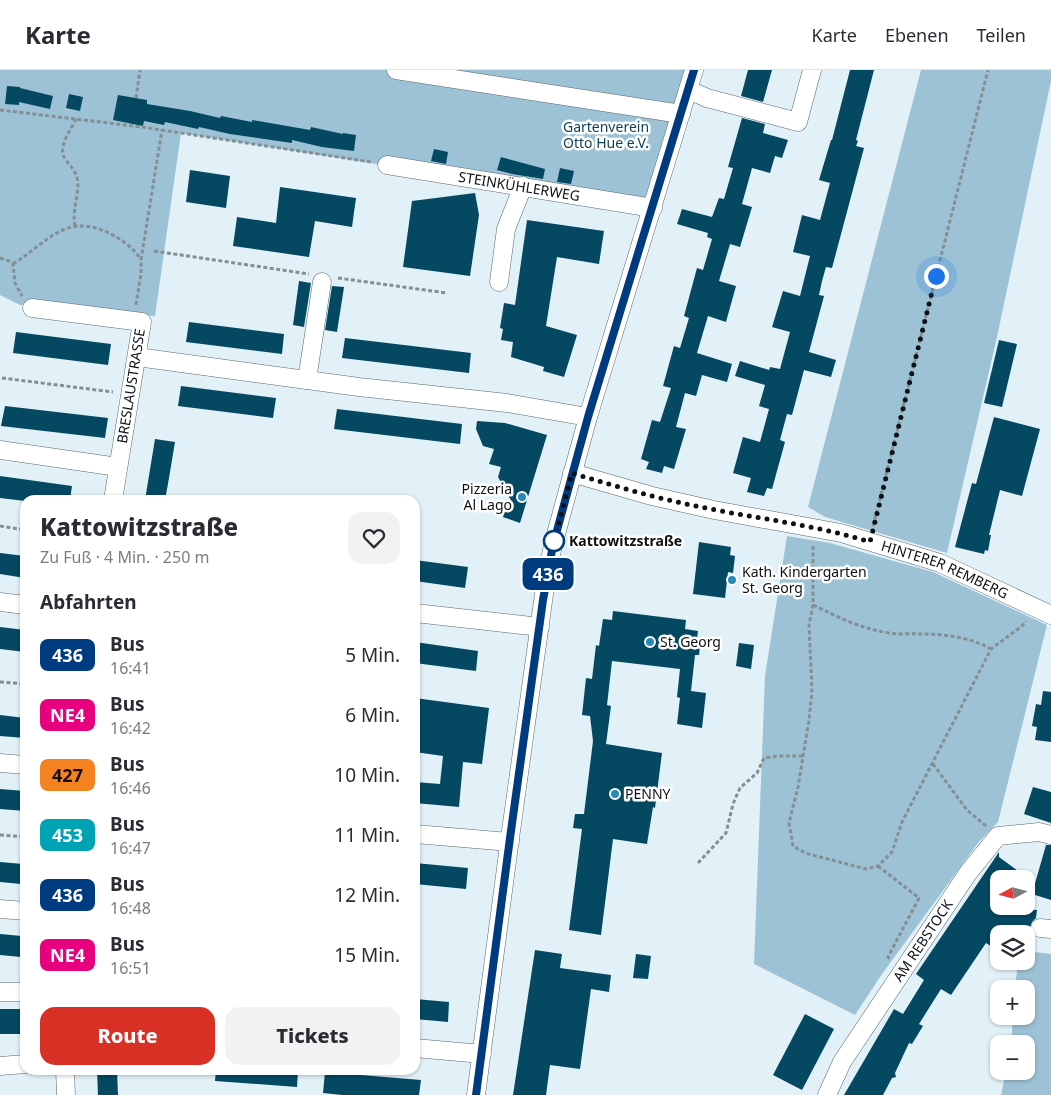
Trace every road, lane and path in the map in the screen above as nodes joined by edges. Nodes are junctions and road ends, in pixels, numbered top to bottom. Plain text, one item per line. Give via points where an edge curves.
1 (140, 70) edge
2 (396, 70) edge
3 (694, 70) edge
4 (812, 70) edge
5 (988, 70) edge
6 (689, 90) junction
7 (136, 98) dead end
8 (0, 110) edge
9 (681, 114) junction
10 (76, 119) junction
11 (162, 130) junction
12 (387, 165) joint
13 (523, 186) junction
14 (652, 208) junction
15 (75, 226) junction
16 (154, 251) dead end
17 (0, 258) edge
18 (142, 260) junction
19 (13, 264) junction
20 (322, 278) junction
21 (499, 282) dead end
22 (447, 293) dead end
23 (32, 308) joint
24 (142, 322) junction
25 (136, 357) junction
26 (2, 378) dead end
27 (307, 380) junction
28 (131, 394) junction
29 (588, 417) junction
30 (0, 450) edge
31 (118, 467) junction
32 (572, 473) junction
33 (114, 495) edge
34 (0, 526) edge
35 (813, 527) junction
36 (20, 529) edge
37 (870, 542) junction
38 (0, 602) edge
39 (20, 604) edge
40 (813, 605) junction
41 (420, 613) edge
42 (1051, 615) edge
43 (1022, 626) dead end
44 (540, 627) junction
45 (991, 649) junction
46 (0, 682) edge
47 (20, 684) edge
48 (802, 756) junction
49 (0, 763) edge
50 (933, 764) junction
51 (20, 765) edge
52 (420, 834) edge
53 (0, 835) edge
54 (1051, 835) edge
55 (998, 836) junction
56 (20, 837) edge
57 (510, 842) junction
58 (698, 863) dead end
59 (878, 866) junction
60 (0, 909) edge
61 (20, 911) edge
62 (896, 942) dead end
63 (0, 992) edge
64 (20, 992) edge
65 (420, 1048) edge
66 (482, 1054) junction
67 (20, 1064) edge
68 (0, 1066) edge
69 (65, 1075) edge
70 (66, 1095) edge
71 (476, 1095) edge
72 (827, 1095) edge

1 - 7 path
2 - 9 street
3 - 6 street
4 - 6 street via 798,122 707,98
5 - 37 path
6 - 9 street
8 - 10 path
9 - 14 street
10 - 11 path
10 - 15 path via 63,148 78,179 73,212
11 - 12 path
11 - 18 path
12 - 13 street, STEINKÜHLERWEG
13 - 14 street, STEINKÜHLERWEG
13 - 21 street via 506,229
14 - 29 street
15 - 18 path via 113,235
15 - 19 path via 62,229
16 - 20 path
17 - 19 path
18 - 24 path via 135,310
19 - 23 path via 17,290
20 - 22 path
20 - 27 street
23 - 24 street, BRESLAUSTRASSE
24 - 25 street, BRESLAUSTRASSE
25 - 27 street
25 - 28 street, BRESLAUSTRASSE
26 - 28 path
27 - 29 street via 517,404
28 - 31 street, BRESLAUSTRASSE
29 - 32 street
30 - 31 street
31 - 33 street, BRESLAUSTRASSE
32 - 35 street, HINTERER REMBERG via 714,510
32 - 44 street via 553,545
34 - 36 path
35 - 37 street, HINTERER REMBERG
35 - 40 path
37 - 42 street, HINTERER REMBERG via 940,562
38 - 39 street
40 - 45 path via 856,626 891,633 958,637
40 - 48 path via 809,625 812,691
41 - 44 street
43 - 45 path
44 - 57 street
45 - 50 path
46 - 47 path
48 - 58 path via 764,758 757,774 740,788 726,833
48 - 59 path via 789,823 793,846 866,869
49 - 51 street
50 - 55 path via 967,810
50 - 59 path via 902,822 892,852
52 - 57 street
53 - 56 path
54 - 55 street via 1039,832
55 - 72 street, AM REBSTOCK via 968,873 842,1062
57 - 66 street
59 - 62 path via 919,898
60 - 61 street
63 - 64 street
65 - 66 street
66 - 71 street
67 - 68 street
69 - 70 street

